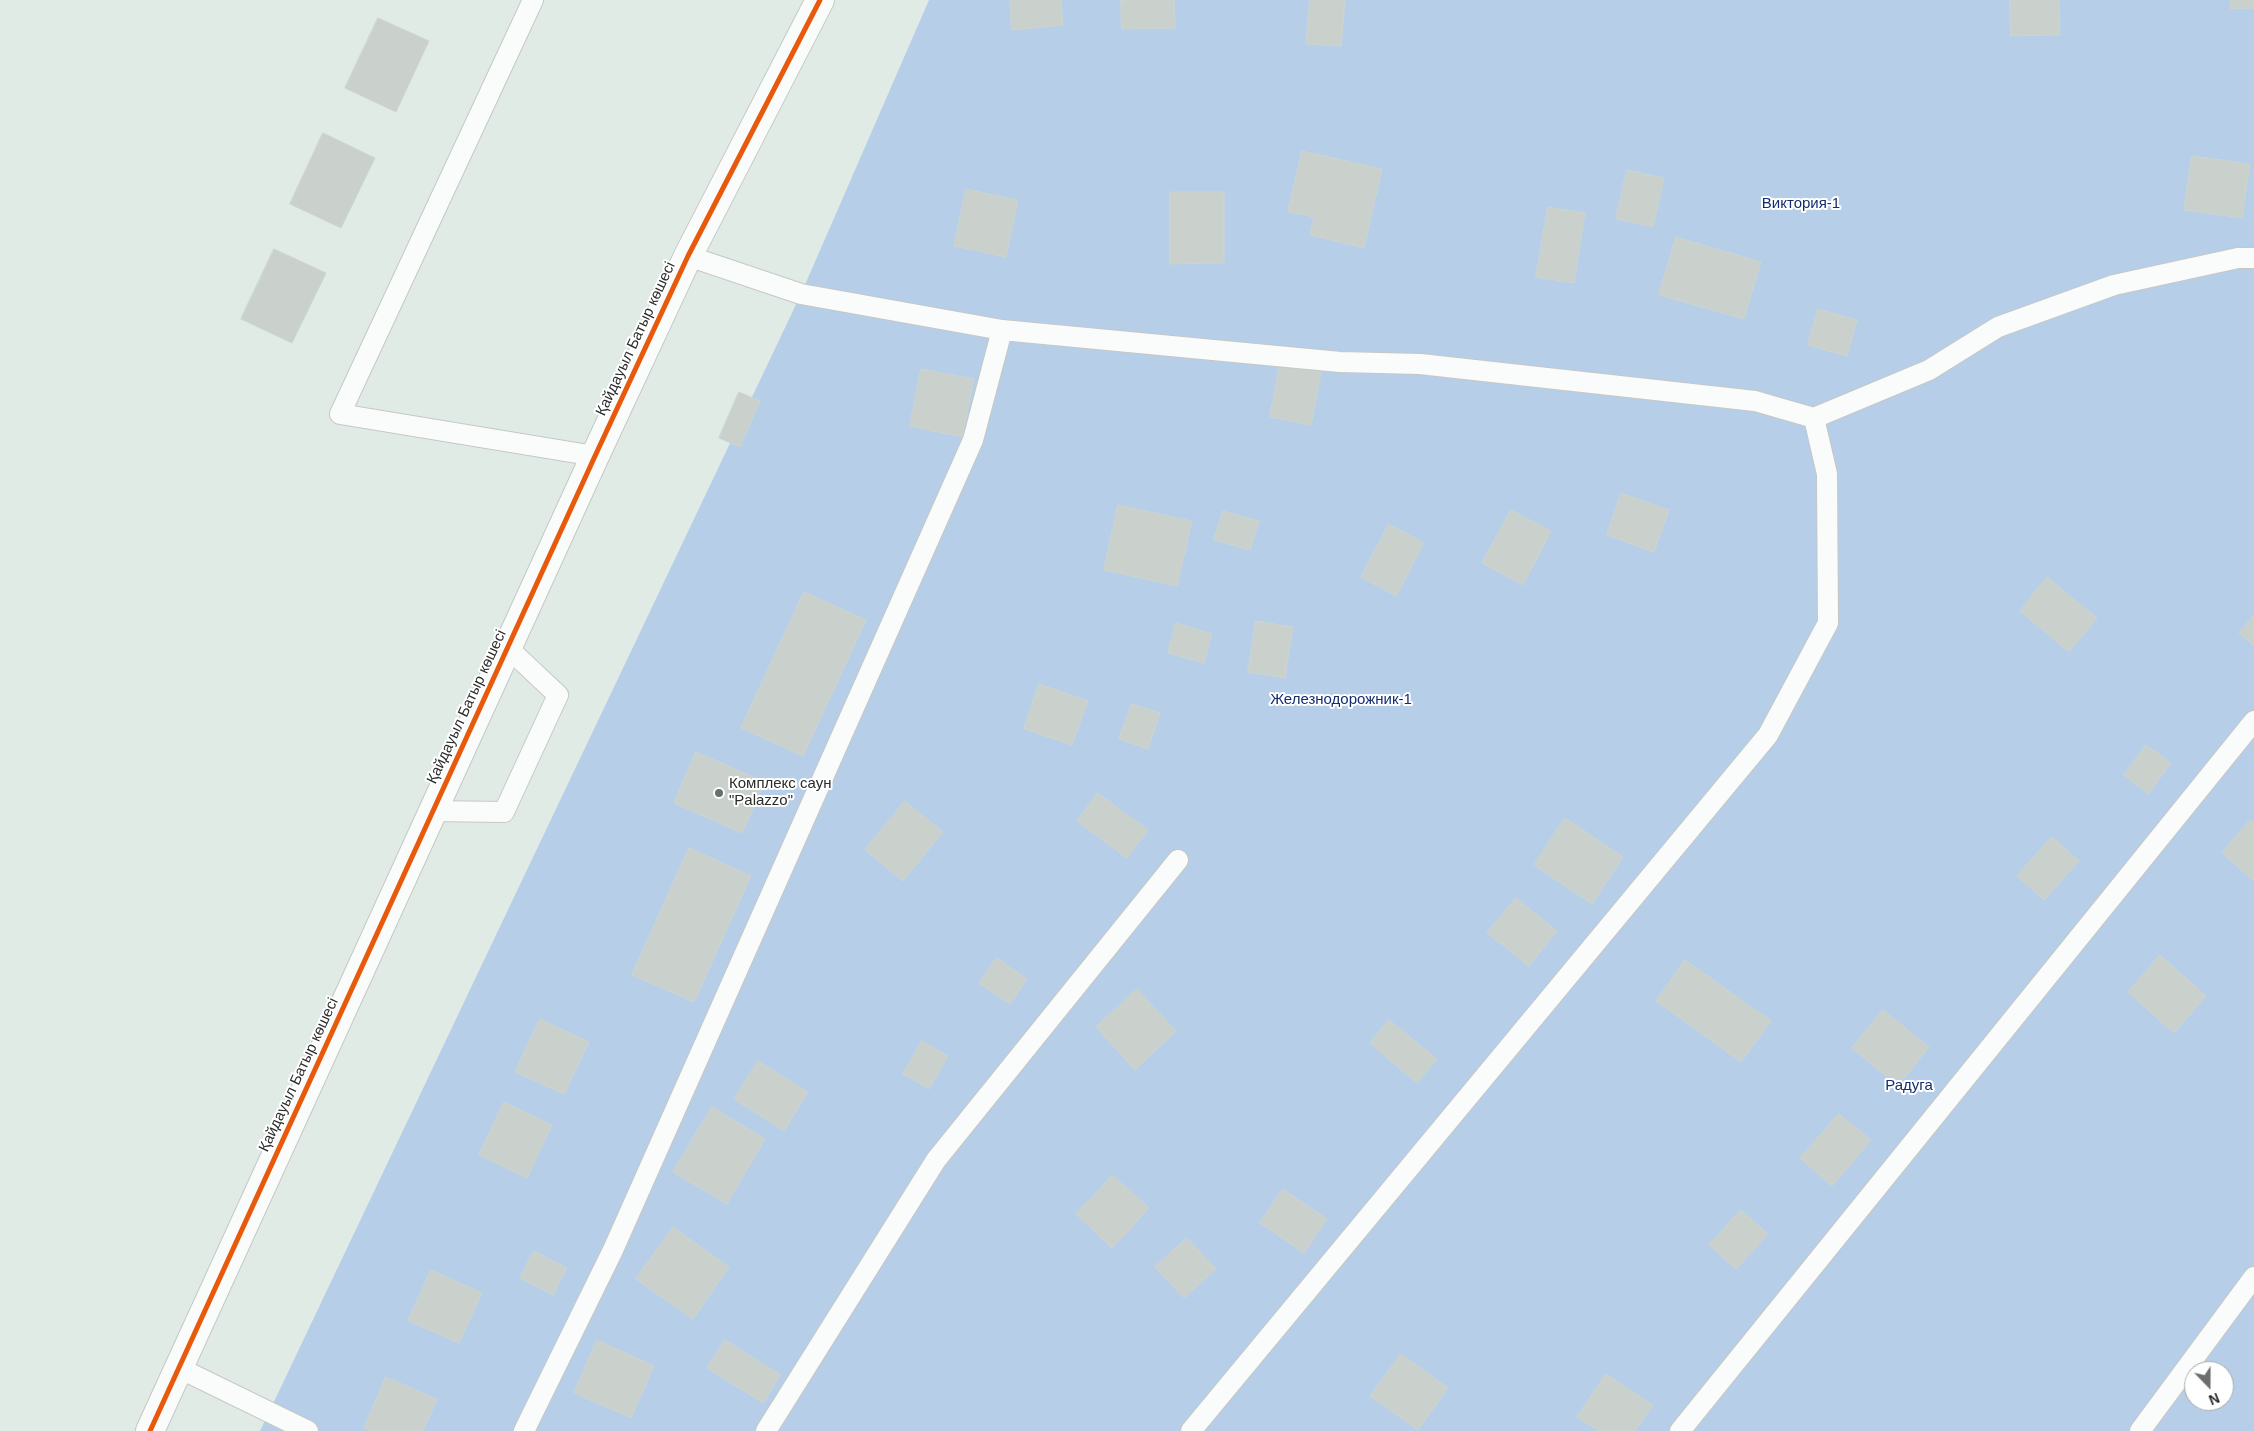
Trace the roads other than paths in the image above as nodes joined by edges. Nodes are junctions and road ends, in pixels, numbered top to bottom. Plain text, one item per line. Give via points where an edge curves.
1 (533, 0) edge
2 (820, 0) edge
3 (688, 256) junction
4 (2254, 258) edge
5 (1002, 330) junction
6 (1814, 418) junction
7 (594, 456) junction
8 (508, 648) junction
9 (2254, 721) edge
10 (433, 810) junction
11 (1178, 860) dead end
12 (2254, 1277) edge
13 (179, 1368) junction
14 (150, 1431) edge
15 (308, 1431) edge
16 (524, 1431) edge
17 (766, 1431) edge
18 (1191, 1431) edge
19 (1680, 1431) edge
20 (2140, 1431) edge

1 - 7 lane via 340,414
2 - 3 street, Қайдауыл Батыр көшесі
3 - 5 lane via 801,294
3 - 7 street, Қайдауыл Батыр көшесі
4 - 6 lane via 2238,258 2114,284 1998,326 1929,370
5 - 6 lane via 1340,362 1420,364 1754,401
5 - 16 lane via 972,440 613,1250
6 - 18 lane via 1827,474 1828,623 1768,735
7 - 8 street, Қайдауыл Батыр көшесі
8 - 10 street, Қайдауыл Батыр көшесі
8 - 10 lane via 558,695 542,731 504,812
9 - 19 lane
10 - 13 street, Қайдауыл Батыр көшесі
11 - 17 lane via 936,1160
12 - 20 lane
13 - 14 street, Қайдауыл Батыр көшесі
13 - 15 lane

